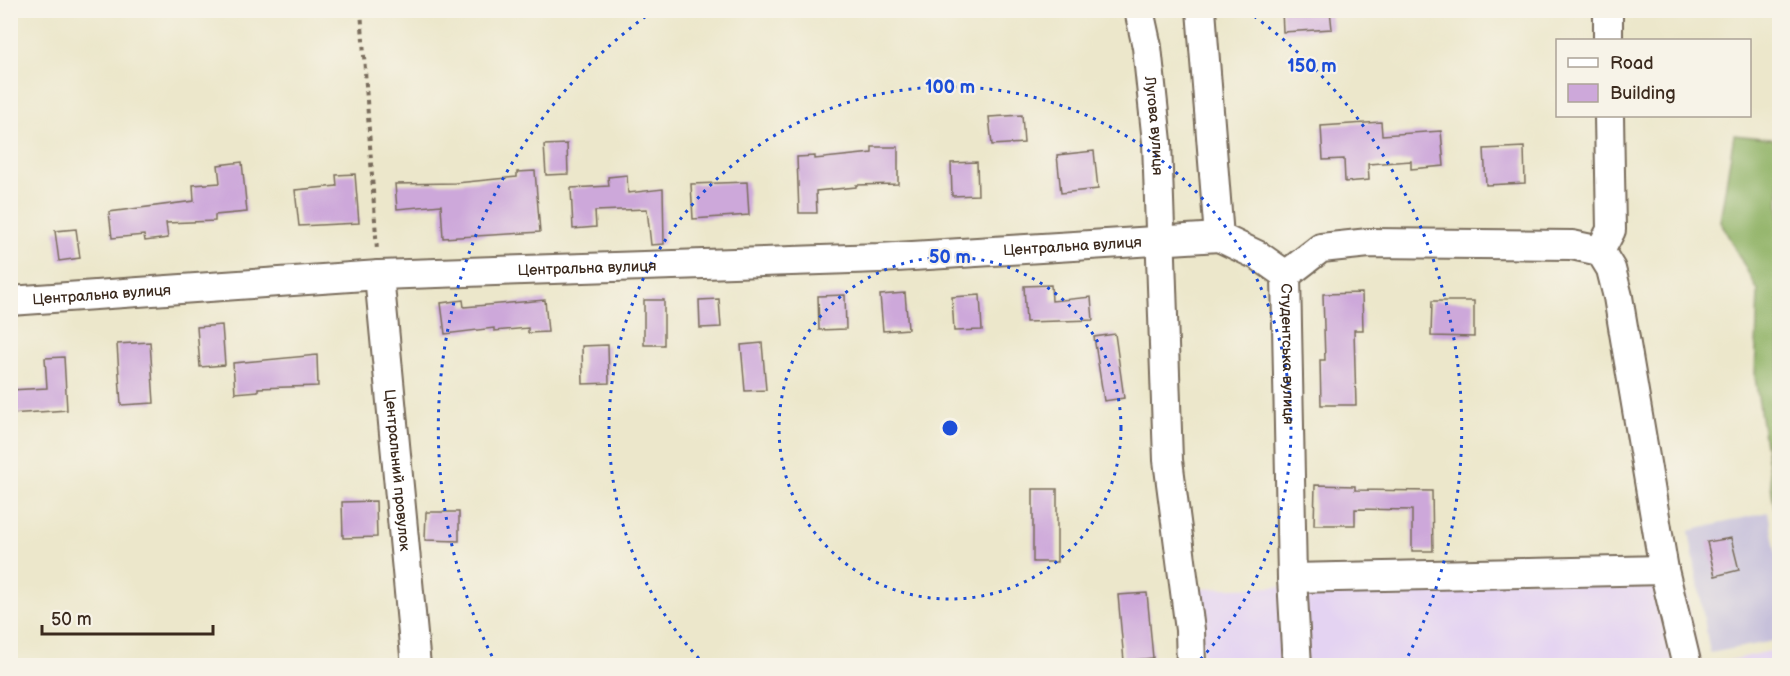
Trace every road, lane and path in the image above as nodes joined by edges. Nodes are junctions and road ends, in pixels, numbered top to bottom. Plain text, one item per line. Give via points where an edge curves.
1 (361, 10) edge
2 (1139, 10) edge
3 (1201, 10) edge
4 (1608, 10) edge
5 (1608, 39) edge
6 (1609, 117) edge
7 (1219, 237) junction
8 (1161, 242) junction
9 (1600, 251) junction
10 (379, 275) junction
11 (1286, 275) junction
12 (10, 301) edge
13 (1664, 570) junction
14 (1292, 578) junction
15 (416, 666) edge
16 (1191, 666) edge
17 (1298, 666) edge
18 (1687, 666) edge

1 - 10 path
2 - 8 street, Лугова вулиця via 1157,142
3 - 7 street
4 - 5 street
6 - 9 street via 1611,230
7 - 8 street, Центральна вулиця
7 - 11 street, Студентська вулиця via 1259,255
8 - 10 street, Центральна вулиця via 880,258
8 - 16 street, Лугова вулиця via 1168,460 1190,630
9 - 11 street via 1572,245 1369,243 1321,248
9 - 13 street via 1611,269 1618,297
10 - 12 street, Центральна вулиця
10 - 15 street, Центральний провулок
11 - 14 street, Студентська вулиця
13 - 14 street
13 - 18 street
14 - 17 street, Студентська вулиця

